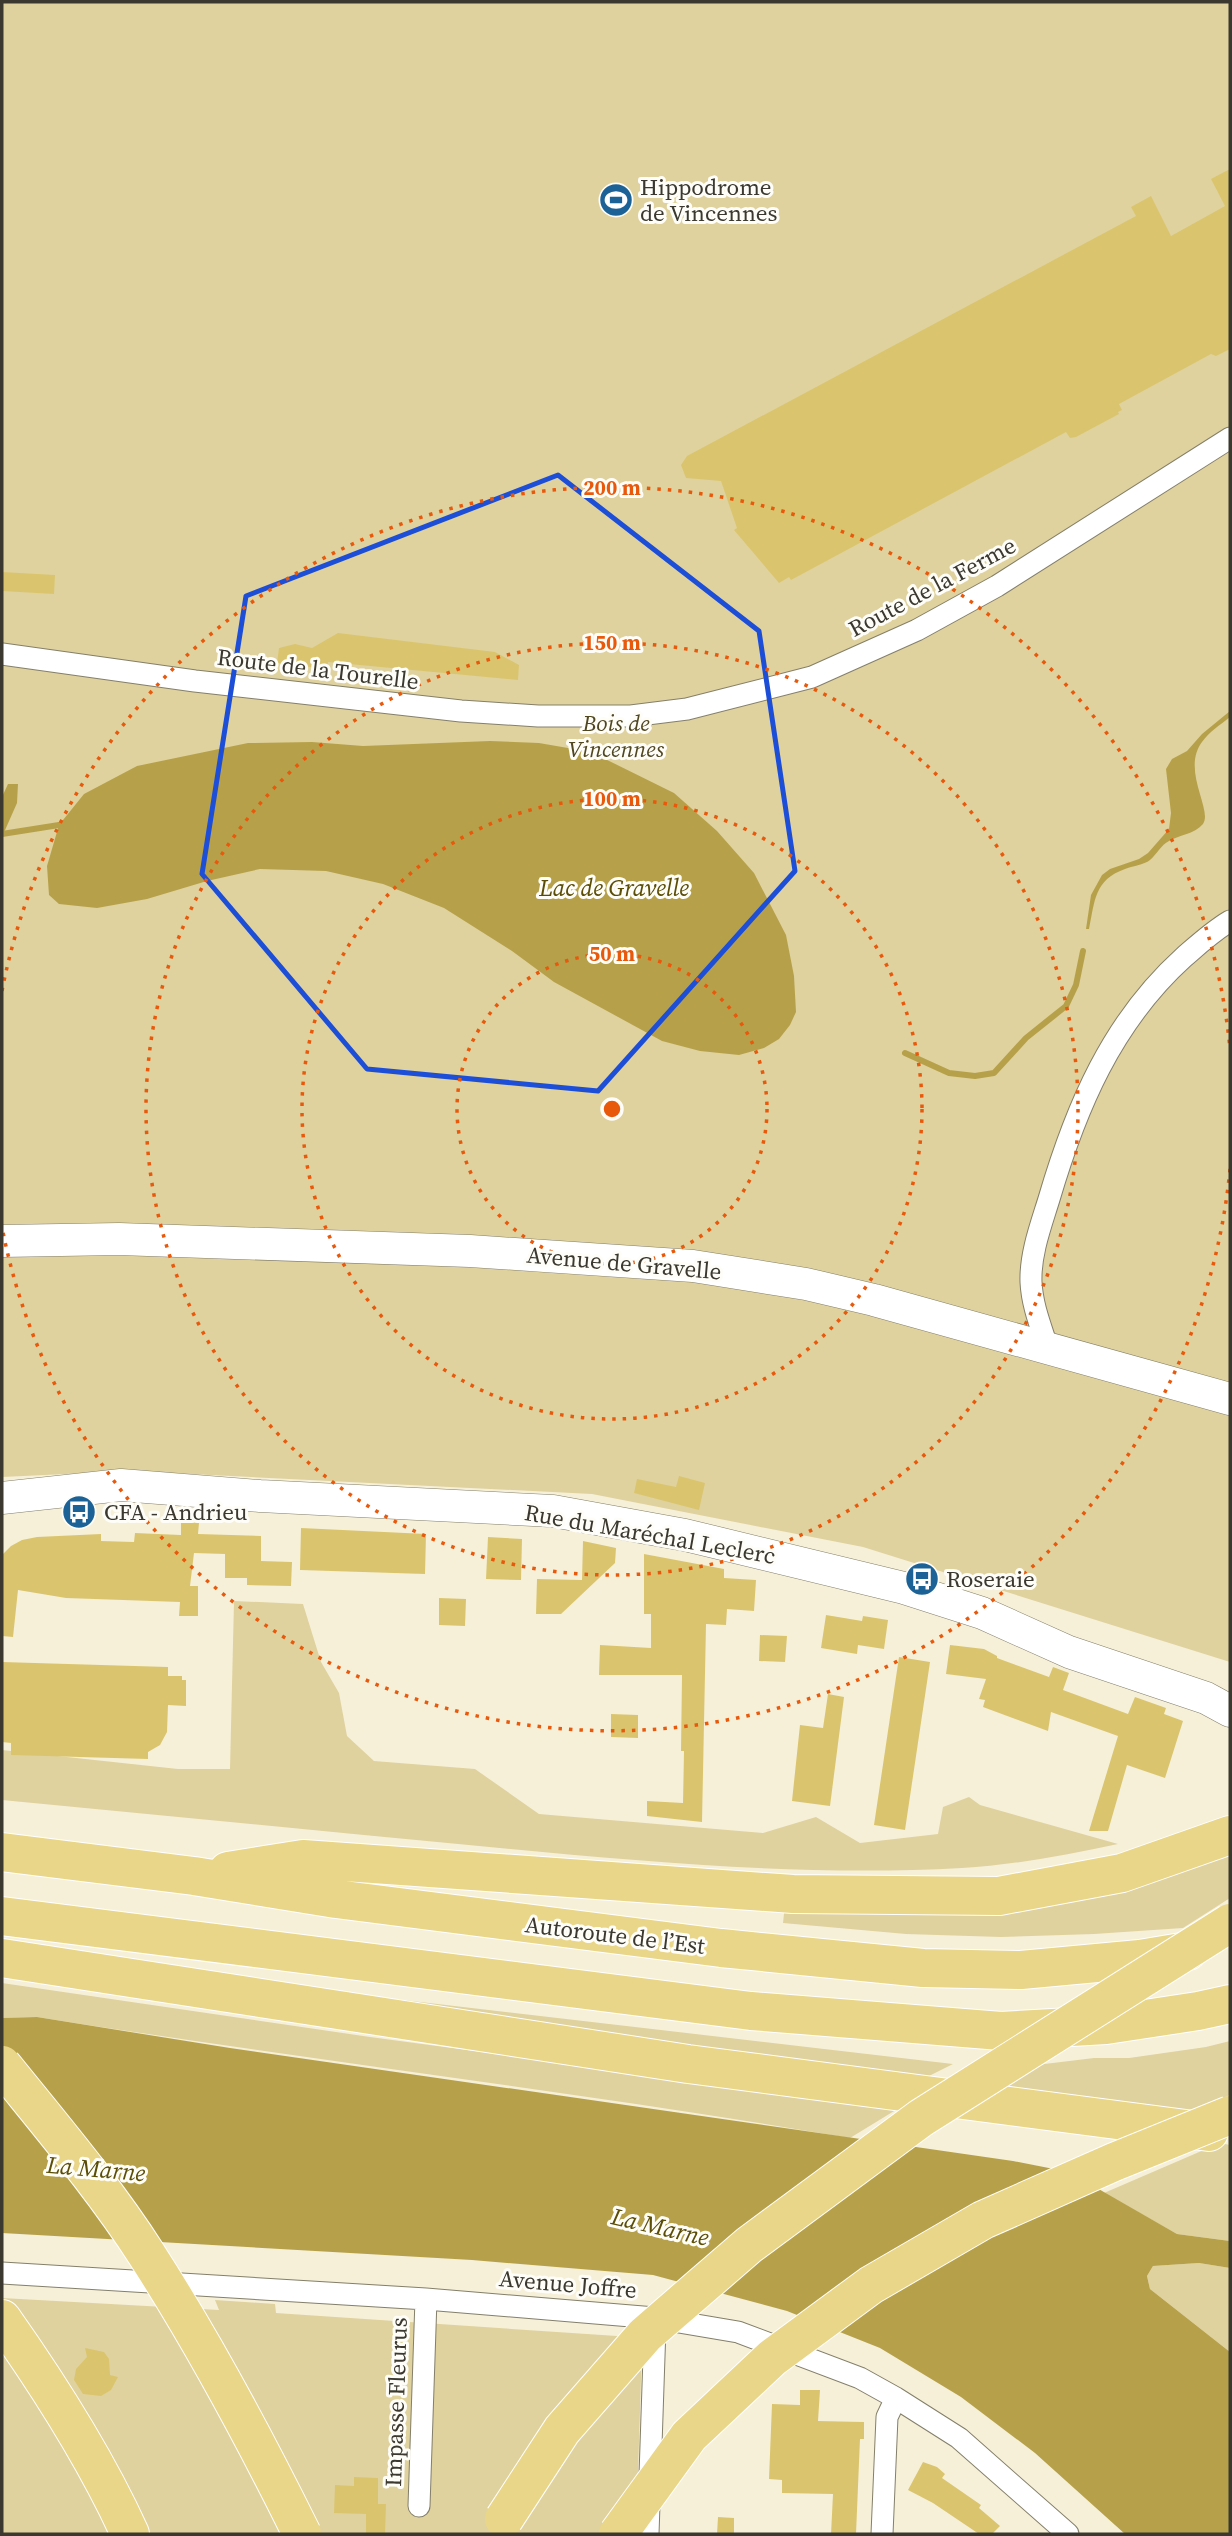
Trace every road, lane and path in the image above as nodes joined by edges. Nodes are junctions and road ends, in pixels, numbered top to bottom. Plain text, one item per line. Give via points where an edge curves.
1 (1230, 438) edge
2 (2, 654) edge
3 (631, 716) joint
4 (1230, 921) edge
5 (2, 1241) edge
6 (1048, 1349) junction
7 (1230, 1399) edge
8 (2, 1498) edge
9 (1230, 1711) edge
10 (1230, 1835) edge
11 (2, 1852) edge
12 (194, 1876) junction
13 (2, 1916) edge
14 (1230, 1923) edge
15 (1230, 1944) edge
16 (2, 1958) edge
17 (1230, 2004) edge
18 (2, 2065) edge
19 (1230, 2115) edge
20 (1134, 2120) junction
21 (1230, 2125) edge
22 (1230, 2135) edge
23 (2, 2273) edge
24 (426, 2299) junction
25 (655, 2318) junction
26 (2, 2319) edge
27 (897, 2398) junction
28 (419, 2506) dead end
29 (130, 2534) edge
30 (302, 2534) edge
31 (496, 2534) edge
32 (618, 2534) edge
33 (648, 2534) edge
34 (882, 2534) edge
35 (1068, 2534) edge

1 - 3 street, Route de la Ferme via 997,586 917,630 812,677 687,709
2 - 3 street, Route de la Tourelle via 394,705 538,716
4 - 6 street via 1164,976 1137,1007 1078,1113 1033,1257 1035,1308
5 - 6 street, Avenue de Gravelle via 118,1239 470,1251 681,1265 806,1283
6 - 7 street, Avenue de Gravelle
8 - 9 street, Rue du Maréchal Leclerc via 121,1485 553,1511 685,1535 904,1588 982,1613 1069,1652 1206,1698
10 - 12 highway via 1122,1873 999,1896 793,1894 303,1859
11 - 12 highway, Autoroute de l’Est
12 - 15 highway, Autoroute de l’Est, bridge via 336,1899 721,1948 923,1968 1021,1970 1140,1959
13 - 17 highway via 751,2011 1001,2031 1106,2025
14 - 31 highway, bridge via 921,2118 749,2245 645,2335 562,2430
16 - 20 highway via 688,2064
18 - 30 highway, bridge via 80,2160 146,2253 196,2333
19 - 32 highway, bridge via 983,2220 871,2285 772,2358 689,2436
20 - 21 highway
20 - 22 highway
23 - 24 street, Avenue Joffre
24 - 25 street, Avenue Joffre
24 - 28 street, Impasse Fleurus
25 - 27 street, Avenue Joffre via 738,2332 860,2378
25 - 33 street
26 - 29 highway via 112,2494
27 - 34 street via 887,2417
27 - 35 street, Avenue Joffre via 959,2438

